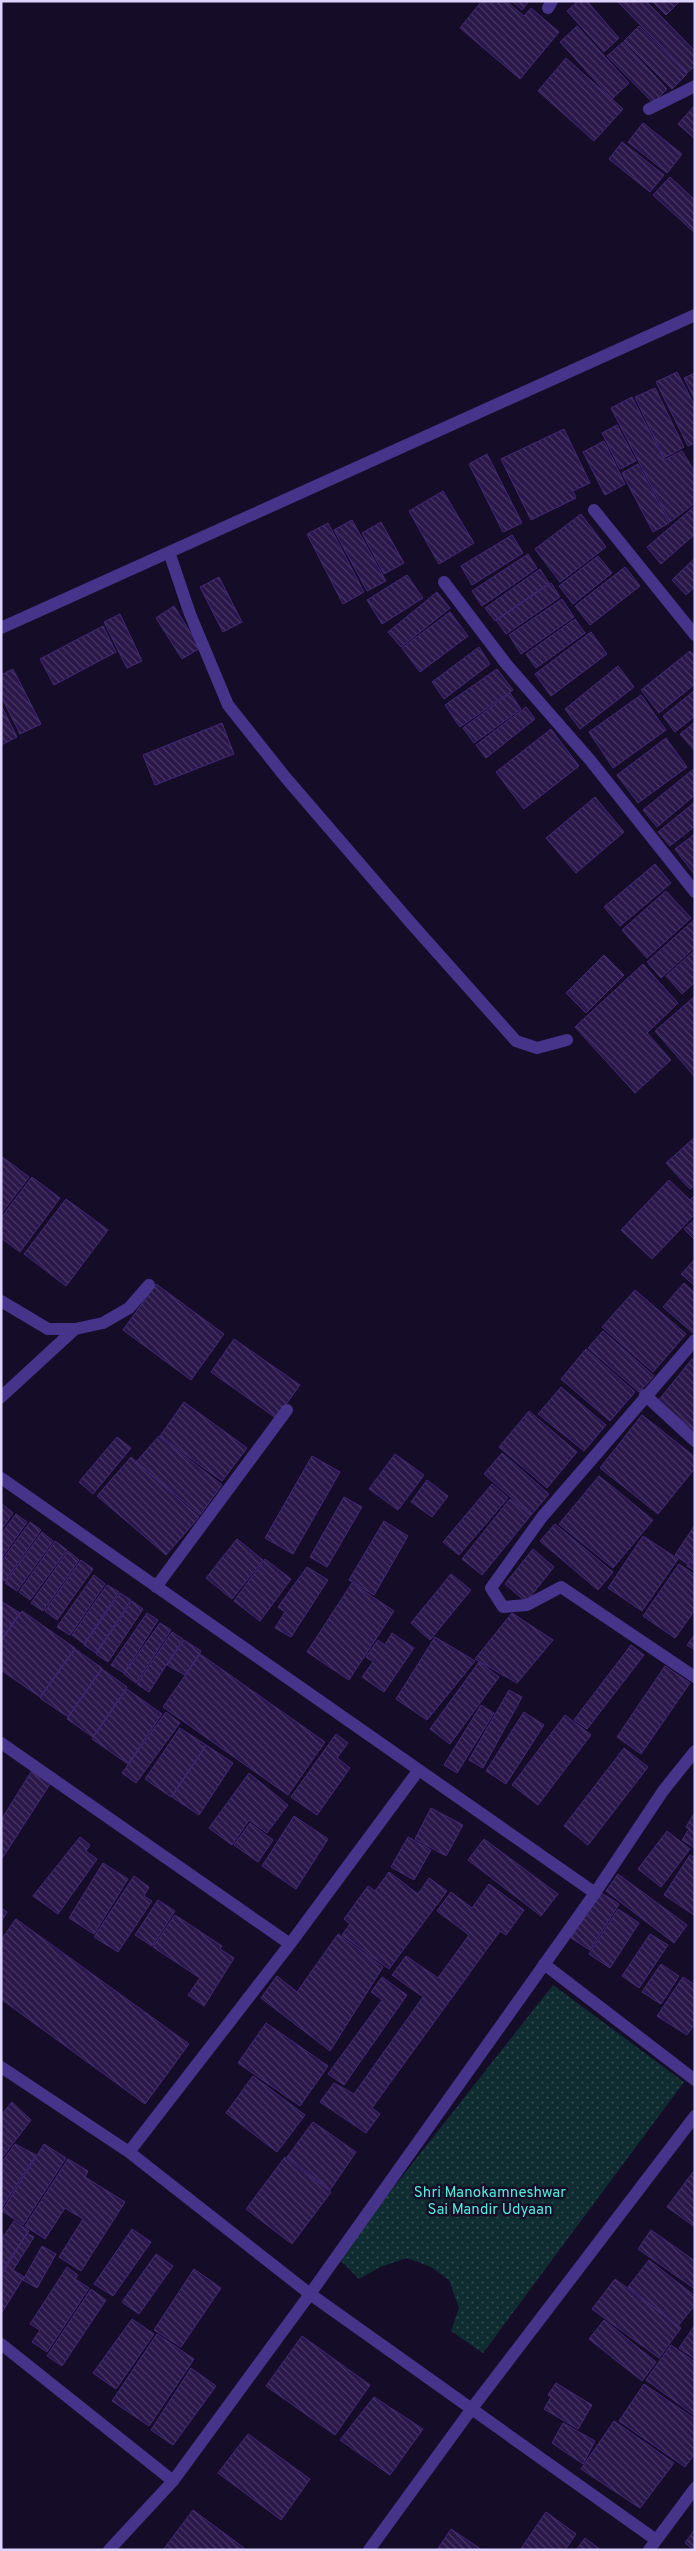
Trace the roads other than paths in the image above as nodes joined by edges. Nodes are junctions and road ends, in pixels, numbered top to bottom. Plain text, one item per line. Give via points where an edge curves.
1 (695, 86) edge
2 (649, 109) dead end
3 (695, 315) edge
4 (594, 510) dead end
5 (169, 552) junction
6 (444, 582) dead end
7 (1, 628) edge
8 (695, 635) edge
9 (695, 892) edge
10 (567, 1040) dead end
11 (149, 1285) dead end
12 (1, 1301) edge
13 (75, 1329) junction
14 (695, 1340) edge
15 (645, 1395) junction
16 (1, 1397) edge
17 (287, 1410) dead end
18 (695, 1441) edge
19 (1, 1478) edge
20 (156, 1587) junction
21 (695, 1677) edge
22 (1, 1742) edge
23 (695, 1752) edge
24 (418, 1771) junction
25 (595, 1893) junction
26 (290, 1944) junction
27 (544, 1964) junction
28 (1, 2067) edge
29 (695, 2080) edge
30 (695, 2116) edge
31 (129, 2152) junction
32 (310, 2294) junction
33 (1, 2344) edge
34 (473, 2407) junction
35 (173, 2481) junction
36 (695, 2488) edge
37 (652, 2545) edge
38 (109, 2550) edge
39 (369, 2550) edge

1 - 2 street
3 - 5 street
4 - 8 street
5 - 7 street
5 - 10 street via 190,614 228,704 286,778 516,1041 537,1048
6 - 9 street
11 - 13 street via 129,1308 103,1323
12 - 13 street via 48,1329
13 - 16 street
14 - 15 street
15 - 18 street
15 - 21 street via 542,1517 490,1588 503,1607 527,1605 561,1586
17 - 20 street
19 - 20 street
20 - 24 street
22 - 26 street
23 - 25 street via 663,1791
24 - 25 street
24 - 26 street
25 - 27 street
26 - 31 street
27 - 29 street
27 - 32 street
28 - 31 street
30 - 34 street
31 - 32 street
32 - 34 street
32 - 35 street
33 - 35 street
34 - 37 street
34 - 39 street
35 - 38 street
36 - 37 street

